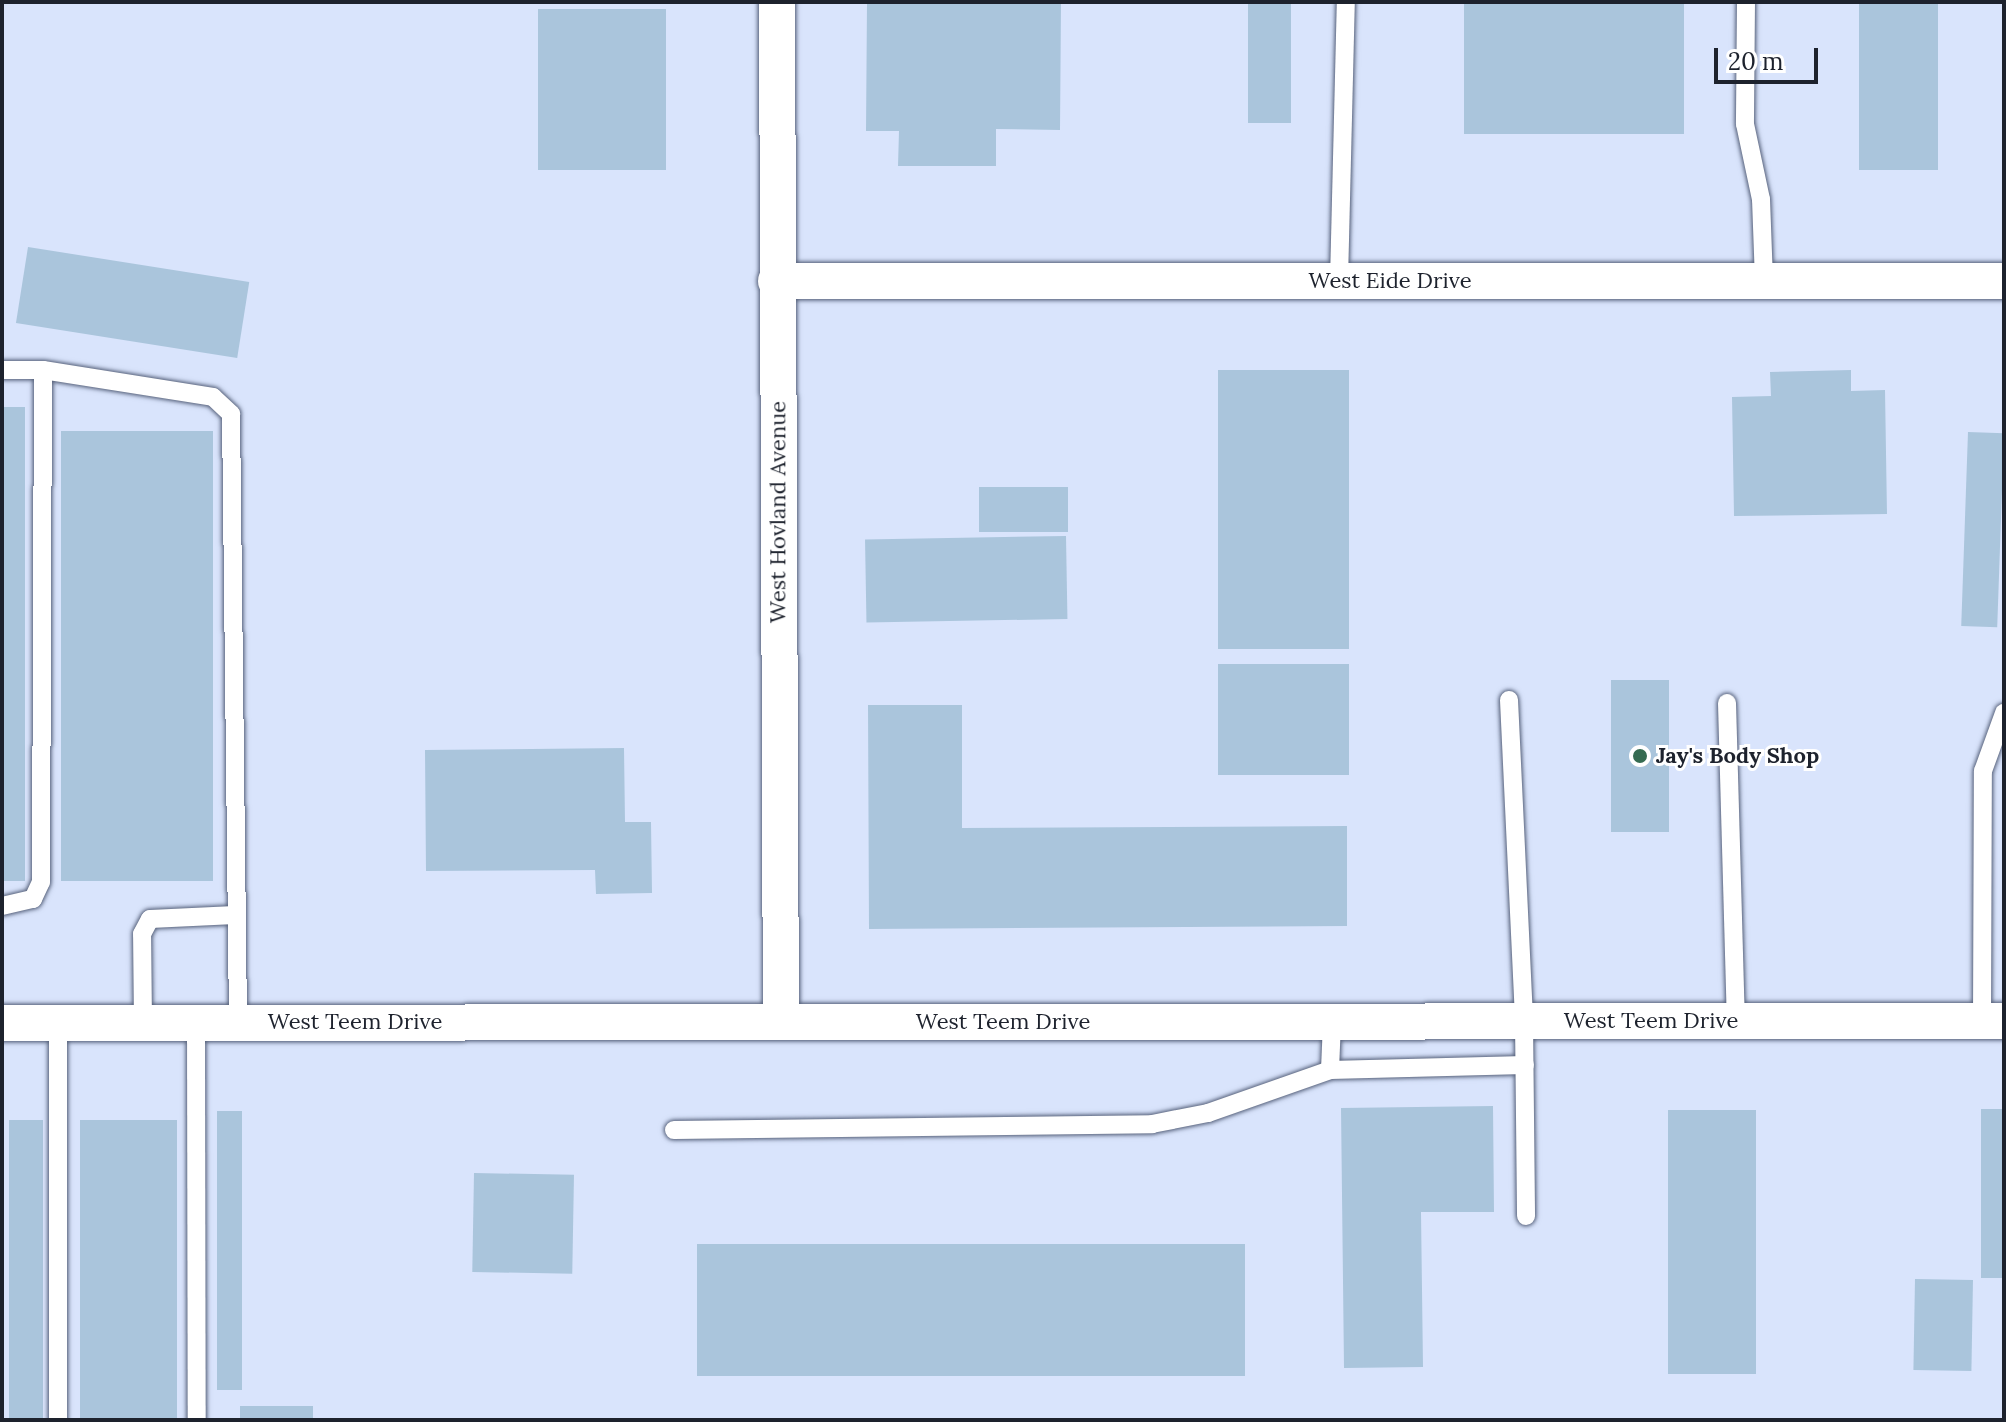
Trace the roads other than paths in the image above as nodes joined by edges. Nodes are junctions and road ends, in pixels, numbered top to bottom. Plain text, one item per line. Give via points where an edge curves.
1 (777, 2) edge
2 (1346, 2) edge
3 (1746, 2) edge
4 (776, 281) junction
5 (1339, 281) junction
6 (1764, 281) junction
7 (2004, 281) edge
8 (2, 370) edge
9 (43, 370) junction
10 (1509, 700) dead end
11 (1727, 703) dead end
12 (2004, 713) edge
13 (2, 906) edge
14 (235, 915) junction
15 (1524, 1021) junction
16 (1736, 1021) junction
17 (1993, 1021) edge
18 (781, 1022) junction
19 (2, 1023) edge
20 (58, 1023) junction
21 (143, 1023) junction
22 (196, 1023) junction
23 (238, 1023) junction
24 (1332, 1023) junction
25 (1525, 1065) junction
26 (1330, 1070) junction
27 (674, 1130) dead end
28 (1526, 1216) dead end
29 (58, 1420) edge
30 (197, 1420) edge

1 - 4 street, West Hovland Avenue
2 - 5 lane
3 - 6 lane via 1745,124 1761,199
4 - 5 street, West Eide Drive
4 - 18 street, West Hovland Avenue
5 - 6 street, West Eide Drive
6 - 7 street, West Eide Drive
8 - 9 lane
9 - 13 lane via 41,882 33,899
9 - 14 lane via 213,397 231,414
10 - 15 lane
11 - 16 lane
12 - 17 lane via 1983,771
14 - 21 lane via 150,919 142,934
14 - 23 lane
15 - 16 street, West Teem Drive
15 - 24 street, West Teem Drive
15 - 25 lane
16 - 17 street, West Teem Drive
18 - 23 street, West Teem Drive
18 - 24 street, West Teem Drive
19 - 20 street, West Teem Drive
20 - 21 street, West Teem Drive
20 - 29 lane
21 - 22 street, West Teem Drive
22 - 23 street, West Teem Drive
22 - 30 lane
24 - 26 lane
25 - 26 lane
25 - 28 lane
26 - 27 lane via 1208,1113 1152,1124

